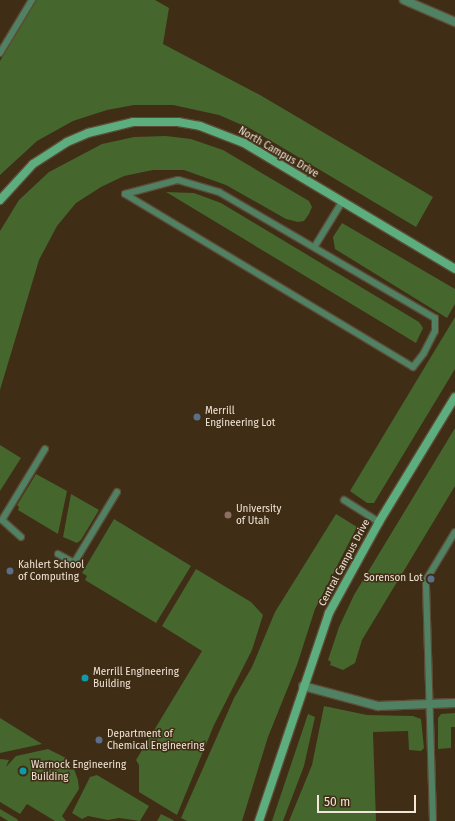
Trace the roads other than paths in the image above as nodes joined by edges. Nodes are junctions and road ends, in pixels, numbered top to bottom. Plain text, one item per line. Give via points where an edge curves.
1 (32, 0) edge
2 (404, 0) edge
3 (455, 22) edge
4 (0, 52) edge
5 (0, 200) edge
6 (342, 202) junction
7 (316, 246) junction
8 (455, 270) edge
9 (455, 397) edge
10 (45, 449) dead end
11 (116, 492) dead end
12 (344, 500) dead end
13 (378, 522) junction
14 (455, 532) edge
15 (21, 537) dead end
16 (58, 554) dead end
17 (303, 686) junction
18 (455, 703) edge
19 (429, 706) junction
20 (259, 821) edge
21 (433, 821) edge

1 - 4 lane
2 - 3 street
5 - 6 main road, North Campus Drive via 33,164 67,142 111,126 156,121 200,126 244,143
6 - 7 lane
6 - 8 main road, North Campus Drive
7 - 7 lane via 435,318 435,331 424,353 413,367 125,194 178,180 203,186 219,192
9 - 13 main road, Central Campus Drive
10 - 15 lane via 2,520
11 - 16 lane via 74,563
12 - 13 lane
13 - 17 main road, Central Campus Drive via 329,614
14 - 19 lane via 426,580
17 - 19 street via 378,706
17 - 20 main road, Central Campus Drive
18 - 19 street
19 - 21 lane

